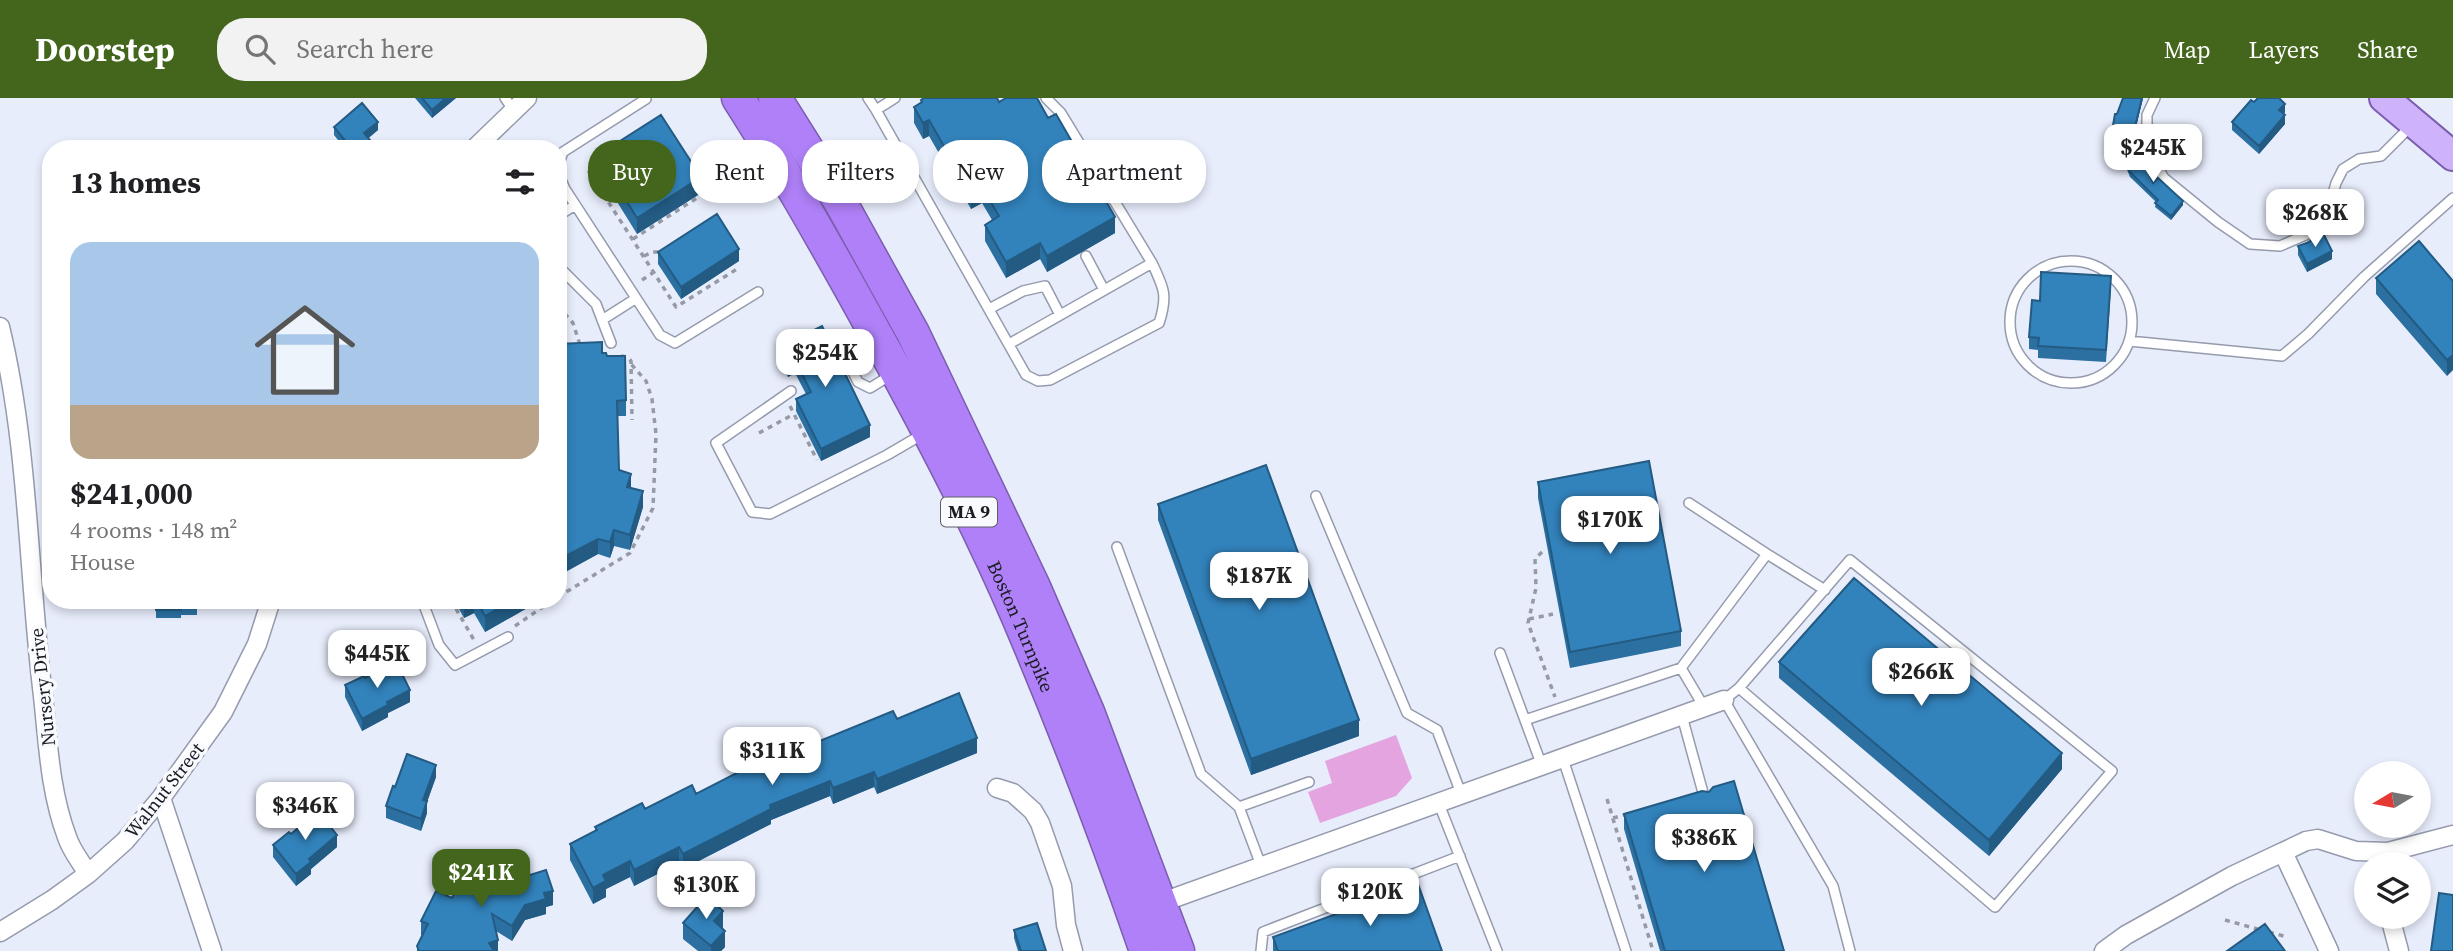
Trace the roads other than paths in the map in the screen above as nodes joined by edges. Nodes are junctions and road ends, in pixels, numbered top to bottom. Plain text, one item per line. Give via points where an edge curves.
1 (738, 98) edge
2 (775, 98) edge
3 (868, 98) edge
4 (895, 98) edge
5 (1046, 98) edge
6 (2155, 98) edge
7 (2384, 98) edge
8 (646, 99) edge
9 (515, 102) edge
10 (876, 110) junction
11 (2415, 123) junction
12 (482, 140) edge
13 (567, 149) edge
14 (2453, 156) edge
15 (567, 190) edge
16 (2453, 198) edge
17 (575, 205) junction
18 (567, 210) edge
19 (1086, 256) dead end
20 (1152, 263) junction
21 (567, 275) edge
22 (1104, 290) junction
23 (758, 292) dead end
24 (635, 299) junction
25 (989, 309) junction
26 (1060, 315) junction
27 (602, 320) junction
28 (0, 327) edge
29 (835, 336) dead end
30 (2129, 341) junction
31 (611, 343) dead end
32 (1009, 344) junction
33 (897, 372) junction
34 (788, 393) road end
35 (928, 431) junction
36 (1317, 496) dead end
37 (1689, 503) dead end
38 (1117, 547) dead end
39 (1767, 554) junction
40 (1825, 590) junction
41 (268, 609) edge
42 (425, 609) edge
43 (508, 637) road end
44 (1500, 653) dead end
45 (1681, 668) junction
46 (1739, 688) junction
47 (1724, 700) junction
48 (1704, 707) junction
49 (1682, 716) junction
50 (1525, 720) junction
51 (1563, 759) junction
52 (1542, 766) junction
53 (1309, 782) dead end
54 (997, 788) dead end
55 (1462, 796) junction
56 (161, 798) junction
57 (1706, 801) edge
58 (1439, 804) junction
59 (1239, 807) junction
60 (2453, 835) edge
61 (2283, 852) junction
62 (2361, 852) edge
63 (2405, 852) edge
64 (1460, 856) junction
65 (1262, 868) junction
66 (88, 874) junction
67 (1160, 904) junction
68 (2393, 929) edge
69 (0, 932) edge
70 (212, 951) edge
71 (1073, 951) edge
72 (1146, 951) edge
73 (1178, 951) edge
74 (1261, 951) edge
75 (1497, 951) edge
76 (1626, 951) edge
77 (1850, 951) edge
78 (2104, 951) edge
79 (2329, 951) edge
80 (2399, 951) edge

1 - 33 highway, Boston Turnpike / MA 9
2 - 67 highway, Boston Turnpike / MA 9 via 841,203 913,333 967,444 1062,650
3 - 10 lane
4 - 10 lane
5 - 20 lane via 1061,113
6 - 11 lane via 2147,115 2147,151 2164,178 2250,244 2280,246 2311,233 2327,215 2343,169 2360,159 2381,156
7 - 11 main road
8 - 13 lane
9 - 12 street
10 - 25 lane
11 - 14 main road
15 - 17 lane
16 - 30 lane via 2282,356
17 - 18 lane
17 - 24 lane
19 - 22 lane
20 - 22 lane
20 - 32 lane via 1164,289 1159,323 1050,380 1026,375
21 - 27 lane via 596,304
22 - 26 lane
23 - 24 lane via 675,343 660,335
24 - 27 lane
25 - 26 lane via 1023,291 1045,286
25 - 32 lane
26 - 32 lane
27 - 31 lane
28 - 66 street, Nursery Drive via 19,439 38,662 55,794 67,839
29 - 33 lane via 858,382 870,388
30 - 30 lane via 2132,321 2118,282 2082,261 2061,261 2042,268 2025,281 2014,299 2012,338 2020,356 2050,380 2070,383 2098,376 2120,358
33 - 35 highway, Boston Turnpike / MA 9
34 - 35 lane via 716,443 752,512 770,514
35 - 72 highway, Boston Turnpike / MA 9 via 1016,614
36 - 55 lane via 1407,713 1437,730
37 - 39 lane
38 - 59 lane via 1201,774
39 - 40 lane
39 - 45 lane
40 - 46 lane
40 - 46 lane via 1850,560 2112,771 1995,907
41 - 56 street, Walnut Street via 257,644 223,712
42 - 43 lane via 439,645 455,665
44 - 50 lane
45 - 48 lane
45 - 50 lane
46 - 47 lane
47 - 48 street
47 - 77 lane via 1833,886
48 - 49 street
49 - 51 street
49 - 57 lane
50 - 52 lane
51 - 52 street
51 - 76 lane
52 - 55 street
53 - 59 lane
54 - 71 street via 1013,793 1034,811 1040,823 1062,886
55 - 58 street
56 - 66 street, Walnut Street via 125,841
56 - 70 street
58 - 64 lane
58 - 65 street
59 - 65 lane
60 - 63 street
61 - 62 street via 2318,839
61 - 78 street via 2232,876
61 - 79 street
64 - 74 lane via 1263,932
64 - 75 lane
65 - 67 street
66 - 69 street, Walnut Street
67 - 73 highway, Boston Turnpike / MA 9
68 - 80 street

